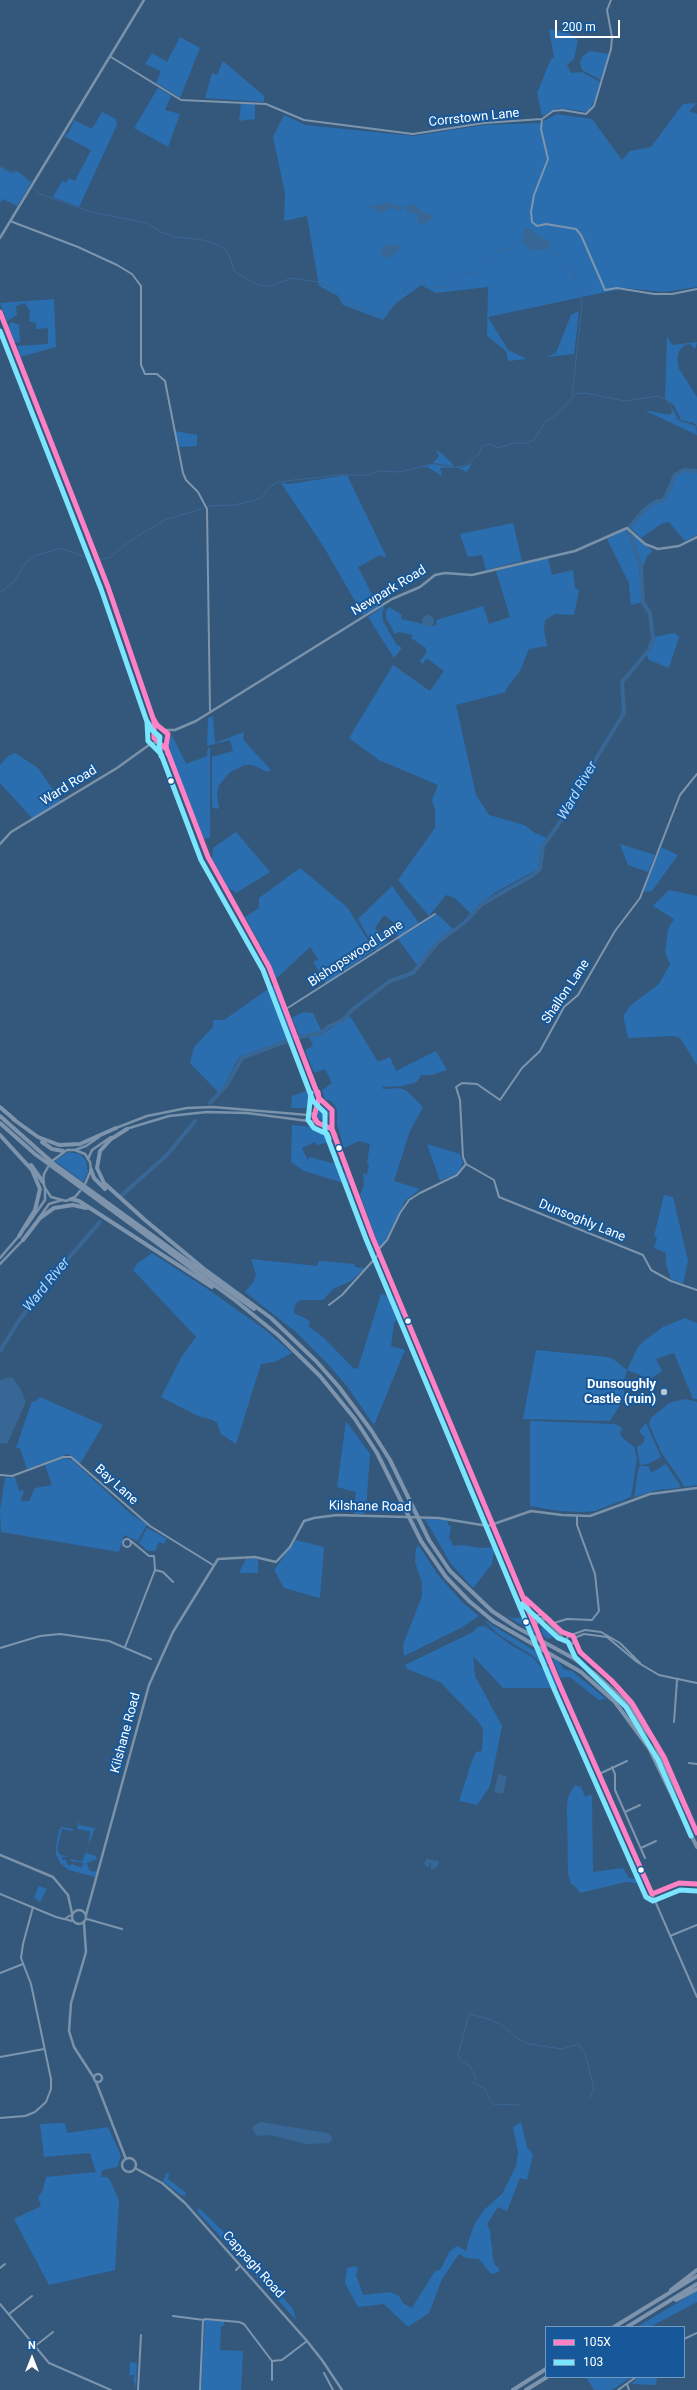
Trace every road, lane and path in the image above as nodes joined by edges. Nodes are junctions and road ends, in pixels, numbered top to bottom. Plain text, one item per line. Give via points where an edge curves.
1 (144, 0) edge
2 (611, 0) edge
3 (111, 57) junction
4 (542, 119) junction
5 (10, 221) junction
6 (0, 238) edge
7 (697, 289) edge
8 (0, 312) edge
9 (697, 537) edge
10 (210, 712) junction
11 (154, 721) junction
12 (161, 729) junction
13 (166, 730) junction
14 (175, 730) junction
15 (155, 731) junction
16 (169, 737) junction
17 (154, 738) junction
18 (167, 741) junction
19 (156, 742) junction
20 (161, 744) junction
21 (149, 745) junction
22 (167, 750) junction
23 (697, 774) edge
24 (0, 844) edge
25 (435, 914) dead end
26 (286, 1009) junction
27 (319, 1098) junction
28 (325, 1105) junction
29 (0, 1107) edge
30 (316, 1108) junction
31 (314, 1113) junction
32 (0, 1116) edge
33 (332, 1118) junction
34 (13, 1119) junction
35 (0, 1123) edge
36 (318, 1123) junction
37 (324, 1124) junction
38 (116, 1128) junction
39 (128, 1129) junction
40 (332, 1130) junction
41 (0, 1135) edge
42 (5, 1141) junction
43 (75, 1150) junction
44 (63, 1151) junction
45 (88, 1159) junction
46 (52, 1161) dead end
47 (466, 1164) junction
48 (48, 1167) dead end
49 (91, 1170) junction
50 (43, 1182) junction
51 (85, 1184) dead end
52 (45, 1188) junction
53 (80, 1191) dead end
54 (71, 1199) junction
55 (62, 1200) junction
56 (102, 1217) junction
57 (145, 1220) junction
58 (19, 1236) junction
59 (24, 1238) junction
60 (378, 1252) junction
61 (0, 1258) edge
62 (0, 1264) edge
63 (697, 1290) edge
64 (329, 1305) dead end
65 (278, 1335) junction
66 (316, 1361) junction
67 (0, 1475) edge
68 (697, 1488) edge
69 (577, 1516) junction
70 (492, 1525) junction
71 (130, 1541) junction
72 (134, 1544) junction
73 (130, 1545) junction
74 (213, 1565) junction
75 (155, 1570) junction
76 (173, 1582) dead end
77 (523, 1596) junction
78 (543, 1614) junction
79 (531, 1617) junction
80 (547, 1621) junction
81 (554, 1623) junction
82 (535, 1626) junction
83 (539, 1634) tunnel mouth
84 (570, 1635) junction
85 (574, 1639) junction
86 (565, 1640) junction
87 (125, 1647) junction
88 (0, 1648) edge
89 (549, 1658) tunnel mouth
90 (151, 1659) dead end
91 (640, 1664) junction
92 (677, 1680) junction
93 (697, 1683) edge
94 (674, 1722) dead end
95 (627, 1761) dead end
96 (689, 1764) dead end
97 (697, 1764) edge
98 (612, 1768) junction
99 (599, 1774) junction
100 (640, 1806) dead end
101 (625, 1812) junction
102 (688, 1812) junction
103 (697, 1833) edge
104 (656, 1841) dead end
105 (697, 1847) edge
106 (641, 1848) junction
107 (0, 1855) edge
108 (645, 1858) dead end
109 (697, 1884) edge
110 (0, 1894) edge
111 (652, 1894) junction
112 (71, 1903) junction
113 (33, 1907) junction
114 (87, 1909) junction
115 (78, 1910) junction
116 (82, 1911) junction
117 (72, 1914) junction
118 (86, 1914) junction
119 (65, 1918) junction
120 (86, 1919) junction
121 (72, 1921) junction
122 (84, 1923) junction
123 (78, 1924) junction
124 (697, 1925) edge
125 (122, 1928) dead end
126 (84, 1931) junction
127 (670, 1936) junction
128 (23, 1964) junction
129 (0, 1973) edge
130 (697, 1996) edge
131 (44, 2049) junction
132 (0, 2057) edge
133 (90, 2069) junction
134 (97, 2074) junction
135 (94, 2078) junction
136 (101, 2081) junction
137 (96, 2082) junction
138 (101, 2091) junction
139 (0, 2118) edge
140 (126, 2159) junction
141 (135, 2168) junction
142 (5, 2264) dead end
143 (240, 2266) junction
144 (0, 2268) edge
145 (236, 2270) dead end
146 (697, 2270) edge
147 (697, 2276) edge
148 (697, 2284) edge
149 (697, 2289) edge
150 (32, 2296) dead end
151 (0, 2304) edge
152 (651, 2304) junction
153 (9, 2314) junction
154 (173, 2316) dead end
155 (646, 2316) junction
156 (204, 2320) junction
157 (616, 2326) edge
158 (629, 2326) edge
159 (53, 2332) dead end
160 (697, 2333) edge
161 (141, 2335) dead end
162 (685, 2339) edge
163 (307, 2341) junction
164 (34, 2347) junction
165 (272, 2362) junction
166 (545, 2370) edge
167 (324, 2373) dead end
168 (545, 2378) edge
169 (635, 2378) edge
170 (272, 2380) dead end
171 (627, 2384) junction
172 (105, 2389) edge
173 (111, 2390) edge
174 (138, 2390) edge
175 (200, 2390) edge
176 (333, 2390) edge
177 (342, 2390) edge
178 (513, 2390) edge
179 (526, 2390) edge
180 (618, 2390) edge
181 (629, 2390) edge

1 - 3 main road
2 - 4 street via 607,10 612,37 611,49 594,106 586,114 553,111
3 - 4 street, Corrstown Lane via 181,100 266,104 304,120 413,134 484,123
3 - 5 main road
4 - 7 street via 541,129 548,159 534,195 532,222 537,226 546,224 576,229 605,290 617,288 666,294
5 - 6 main road
5 - 10 street via 117,265 132,274 141,286 141,365 145,374 157,374 165,381 183,473 207,508
8 - 11 main road via 98,559
9 - 10 main road, Newpark Road via 679,546 658,549 645,544 628,528 575,551 472,575 435,575 420,587 392,599
10 - 14 main road, Newpark Road
11 - 12 main road
11 - 15 main road
12 - 13 main road
12 - 15 main road
13 - 14 main road, Newpark Road
13 - 16 main road
14 - 16 main road, Newpark Road
15 - 17 main road
16 - 18 main road
17 - 19 main road
17 - 21 main road, Ward Road
18 - 20 main road
18 - 22 main road
19 - 20 main road
19 - 21 main road, Ward Road
20 - 22 main road
21 - 24 main road, Ward Road via 122,765 7,835
22 - 26 main road via 208,857 259,947
23 - 47 street, Shallon Lane via 680,796 640,898 615,931 578,995 564,1007 540,1051 522,1068 500,1100 477,1084 457,1086 462,1152
25 - 26 street, Bishopswood Lane
26 - 27 main road
27 - 28 main road
27 - 30 main road
28 - 30 main road
28 - 33 main road via 332,1110
29 - 34 highway
30 - 31 main road
31 - 36 main road
31 - 38 main road via 308,1115 218,1107 187,1108 148,1116
32 - 66 highway via 40,1153 264,1316
33 - 37 main road
33 - 40 main road
34 - 38 highway via 46,1142 59,1145 80,1144
34 - 44 highway via 52,1149
35 - 65 highway via 34,1154 236,1301
36 - 37 main road
36 - 39 main road via 303,1119 207,1112 169,1116
37 - 40 main road
38 - 43 main road
39 - 45 main road via 97,1145
39 - 57 highway via 102,1147 97,1160 98,1172 107,1187
40 - 60 main road
41 - 42 highway
42 - 50 highway via 36,1169
42 - 58 highway via 32,1170 40,1189 35,1210
43 - 44 main road
43 - 45 main road
44 - 46 main road
45 - 49 main road
47 - 60 street via 457,1175 420,1192 409,1200
47 - 63 street, Dunsoghly Lane via 494,1180 497,1195 506,1201 643,1256 651,1270 678,1284
48 - 50 main road
49 - 51 main road
49 - 57 highway via 98,1182
50 - 52 main road
52 - 55 main road via 51,1197
52 - 58 main road via 42,1207
53 - 54 main road
54 - 55 main road
54 - 56 highway via 79,1201
55 - 59 main road via 49,1204
56 - 59 highway via 77,1205 59,1207 45,1214
56 - 65 highway via 222,1293
57 - 66 highway via 271,1318
58 - 61 main road
59 - 62 main road
60 - 64 street via 342,1295
60 - 70 main road
65 - 105 highway via 320,1376 358,1423 389,1474 421,1541 450,1583 493,1621 581,1672 624,1712 658,1763
66 - 102 highway via 371,1430 390,1460 428,1540 450,1571 492,1611 573,1658 613,1689 653,1740
67 - 74 street, Bay Lane via 12,1476 63,1457 71,1457 150,1526
68 - 69 main road, Kilshane Road via 650,1494 598,1514
69 - 70 main road, Kilshane Road via 532,1511
69 - 81 street via 577,1525 595,1574 599,1612 592,1620 567,1619
70 - 74 main road, Kilshane Road via 475,1525 448,1519 401,1517 337,1515 314,1518 304,1521 290,1547 276,1562 246,1557 218,1559
70 - 77 main road
71 - 72 street
71 - 73 street
71 - 73 street via 126,1539 123,1542 126,1546
72 - 73 street
72 - 75 street via 148,1556 154,1556
74 - 114 main road, Kilshane Road via 173,1632 149,1686
75 - 76 street via 163,1572
75 - 87 street
77 - 78 main road
77 - 79 main road
78 - 79 main road
78 - 81 main road
79 - 80 main road
79 - 82 main road
80 - 82 main road via 540,1620
80 - 86 main road
81 - 84 main road via 562,1632
82 - 83 main road
84 - 85 main road
84 - 86 main road
84 - 91 street via 585,1630 601,1632 620,1643
85 - 86 main road via 570,1644
85 - 91 street via 584,1634 607,1637
85 - 102 highway via 580,1652 615,1684 639,1714 664,1757
87 - 88 street via 98,1639 60,1634 40,1636
87 - 90 street
89 - 99 main road
91 - 92 street via 660,1675
92 - 93 street
92 - 94 street
95 - 98 street
96 - 97 street
98 - 99 street
98 - 101 street via 615,1774 614,1787
99 - 111 main road
100 - 101 street
101 - 106 street
102 - 103 highway
104 - 106 street
106 - 108 street
107 - 112 main road via 53,1877 66,1891
109 - 111 highway via 679,1883
110 - 113 street
111 - 127 street
112 - 115 main road
112 - 117 main road
113 - 119 street
113 - 128 street via 21,1951
114 - 116 main road
114 - 118 main road, Kilshane Road
115 - 116 main road
115 - 117 main road
116 - 118 main road
117 - 119 street
117 - 121 main road
118 - 120 main road
119 - 121 street
120 - 122 main road
120 - 125 street
121 - 123 main road
122 - 123 main road
122 - 126 main road, Cappagh Road
123 - 126 main road
124 - 127 street
126 - 133 main road, Cappagh Road via 86,1952 68,2022 74,2047
127 - 130 street
128 - 129 street
128 - 131 street via 31,1984
131 - 132 street
131 - 139 street via 51,2084 46,2102 29,2115
133 - 134 main road, Cappagh Road
133 - 135 main road, Cappagh Road
134 - 135 main road
134 - 136 main road, Cappagh Road via 101,2076
135 - 137 main road, Cappagh Road
136 - 137 main road
136 - 138 main road, Cappagh Road
137 - 138 main road, Cappagh Road
138 - 140 main road, Cappagh Road
140 - 141 main road, Cappagh Road via 132,2160
140 - 141 main road, Cappagh Road via 122,2166 125,2171 132,2172
141 - 143 main road, Cappagh Road via 162,2183 185,2203
142 - 144 street
143 - 145 street
143 - 163 main road, Cappagh Road
146 - 152 highway
147 - 152 highway
148 - 155 highway
149 - 155 highway
150 - 153 street
151 - 153 street
152 - 157 highway
153 - 164 street
154 - 156 street
155 - 158 highway
156 - 165 street via 242,2323
156 - 175 street
159 - 164 street
160 - 162 street
161 - 174 street
163 - 165 street via 282,2360
163 - 177 main road, Cappagh Road
164 - 172 street via 54,2365
165 - 170 street
166 - 178 highway
167 - 176 street
168 - 179 highway
169 - 171 street
171 - 180 street
171 - 181 street
172 - 173 street

